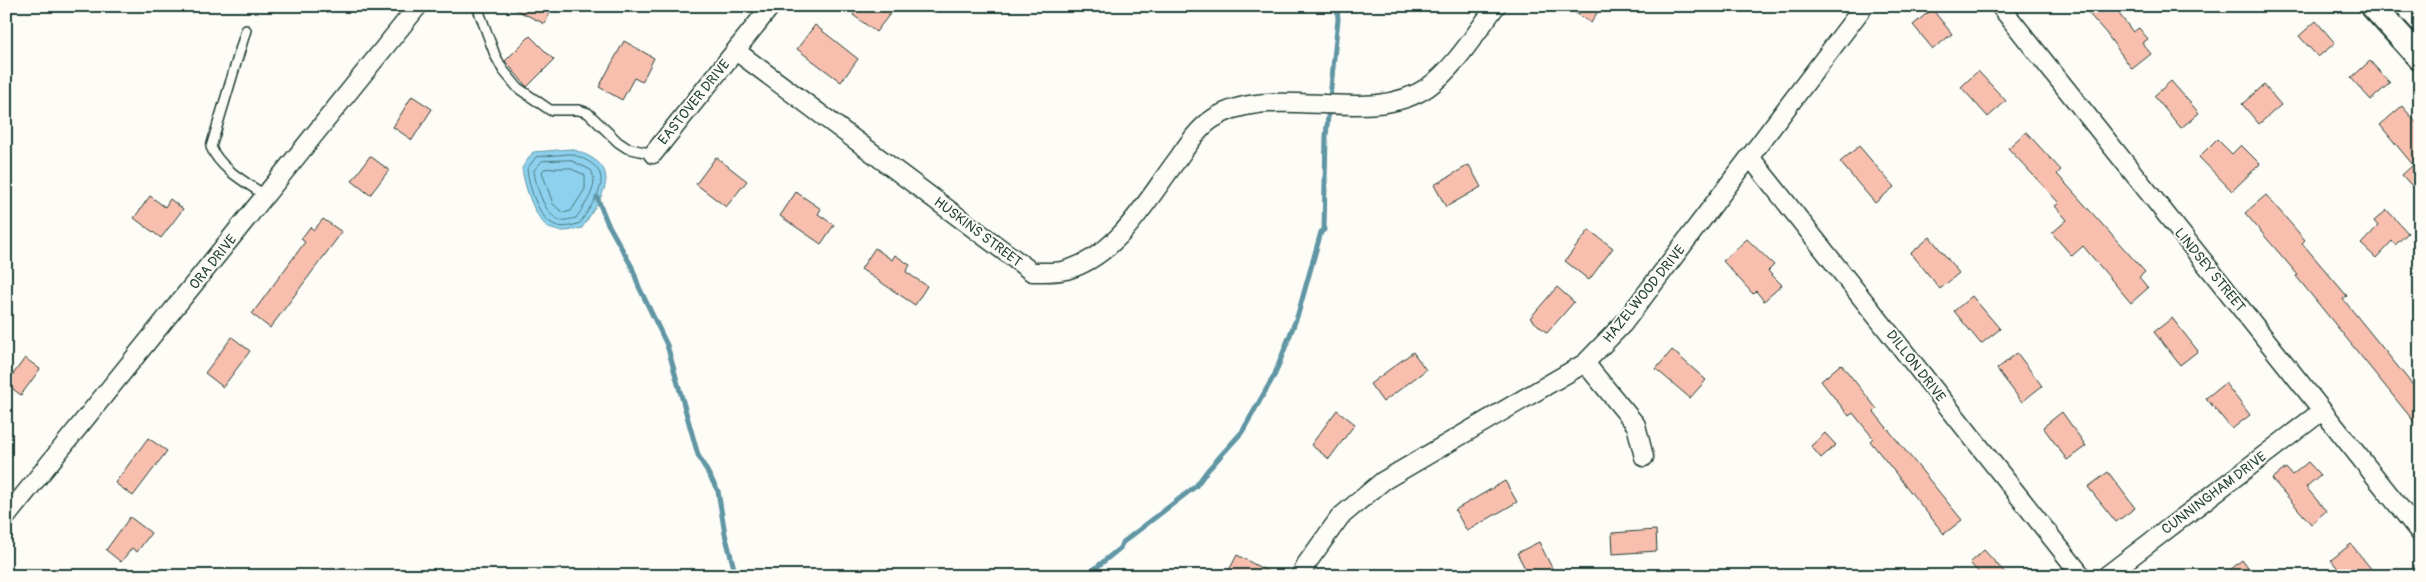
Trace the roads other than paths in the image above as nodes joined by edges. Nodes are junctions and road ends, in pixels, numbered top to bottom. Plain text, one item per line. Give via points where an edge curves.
1 (418, 6) edge
2 (477, 6) edge
3 (771, 6) edge
4 (1496, 6) edge
5 (1864, 6) edge
6 (2000, 6) edge
7 (2375, 7) edge
8 (246, 30) dead end
9 (736, 51) junction
10 (2420, 58) edge
11 (653, 154) joint
12 (1750, 157) junction
13 (266, 196) junction
14 (1585, 363) junction
15 (2322, 411) junction
16 (1644, 456) dead end
17 (6, 517) edge
18 (2420, 533) edge
19 (1301, 576) edge
20 (2082, 576) edge
21 (2106, 576) edge

1 - 13 street, ORA DRIVE
2 - 11 lane via 495,55 518,88 550,110 588,113 622,145
3 - 9 street
4 - 9 street, HUSKINS STREET via 1449,67 1428,87 1402,100 1373,104 1260,104 1234,108 1211,120 1192,139 1131,222 1096,257 1065,270 1032,272
5 - 12 street, HAZELWOOD DRIVE
6 - 15 street, LINDSEY STREET
7 - 10 street
8 - 13 lane via 211,147 225,166
9 - 11 street, EASTOVER DRIVE
12 - 14 street, HAZELWOOD DRIVE via 1624,324
12 - 20 street, DILLON DRIVE
13 - 17 street, ORA DRIVE
14 - 16 street via 1636,425
14 - 19 street, HAZELWOOD DRIVE via 1383,480 1340,518 1306,563
15 - 18 street, LINDSEY STREET
15 - 21 street, CUNNINGHAM DRIVE

